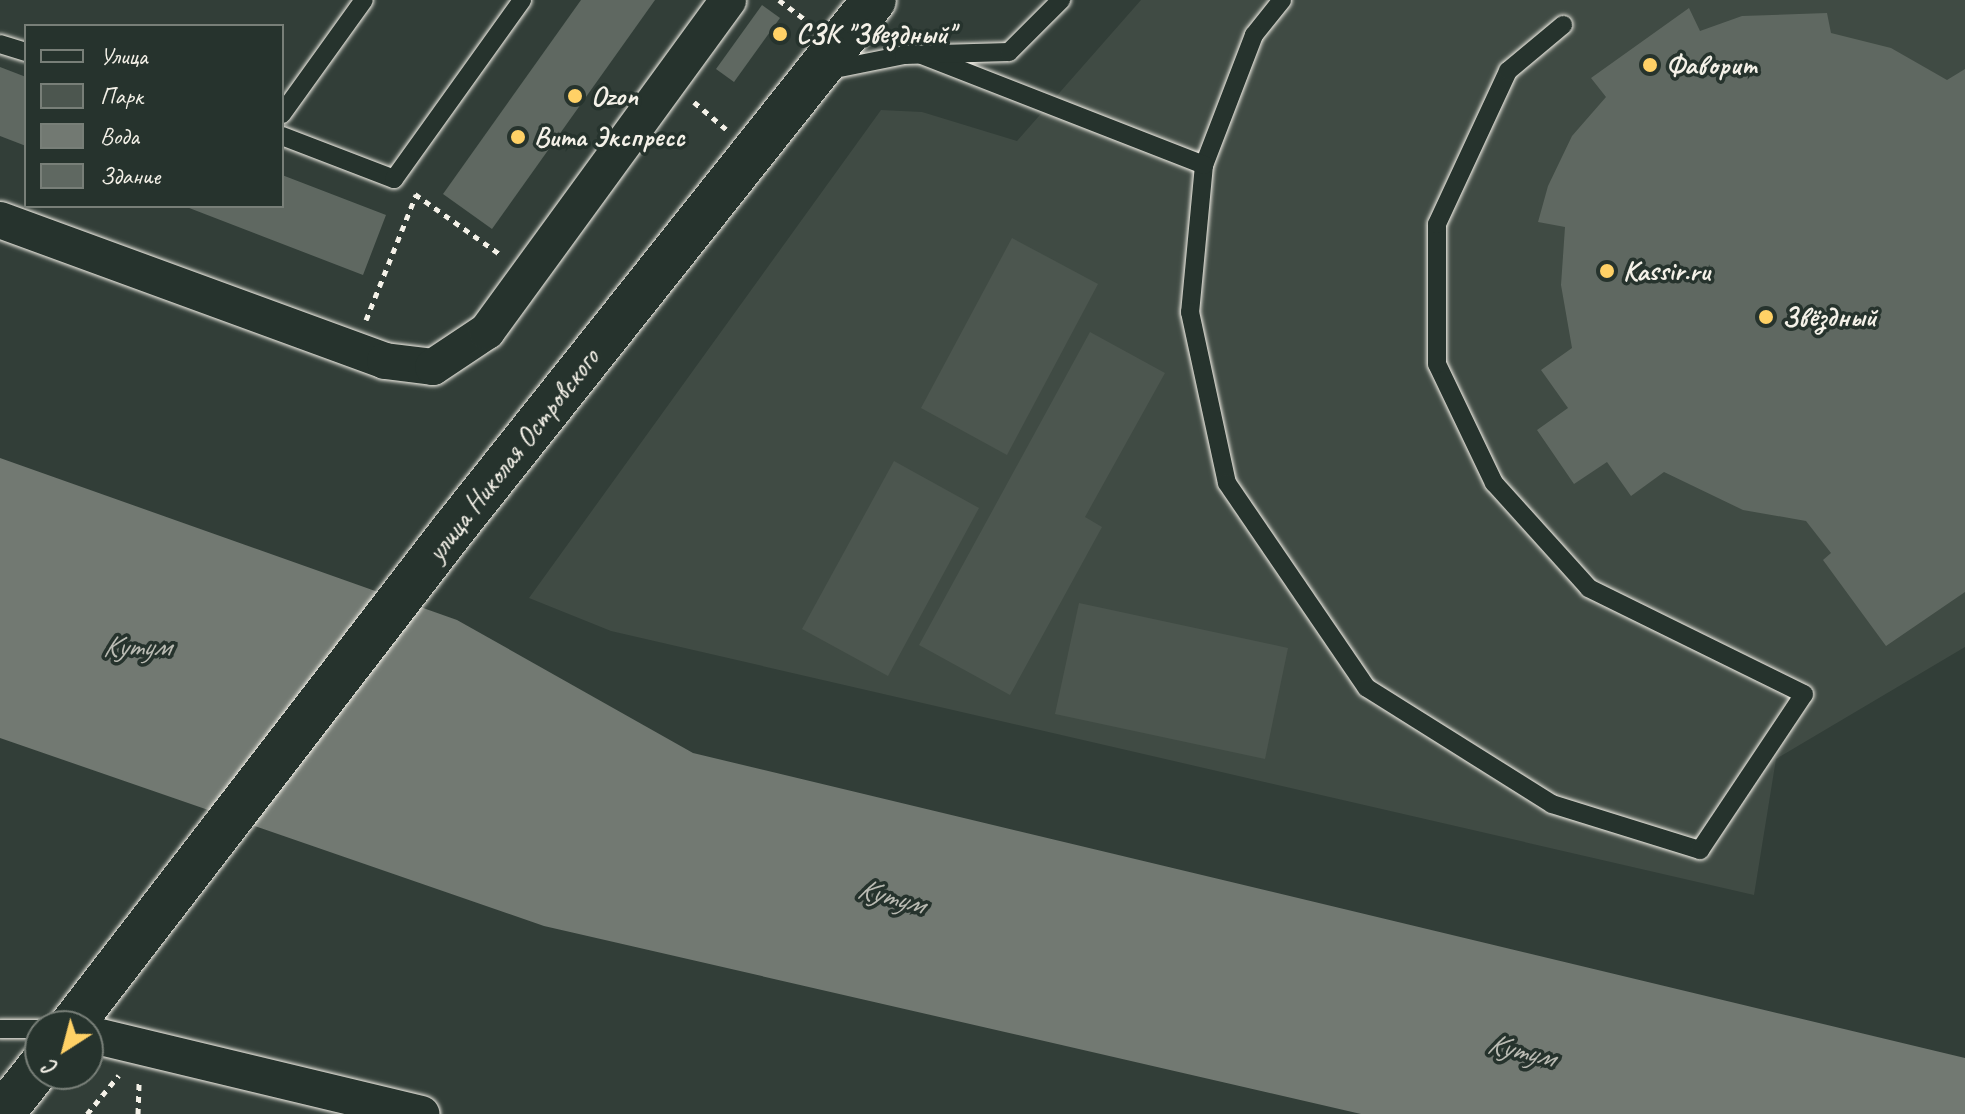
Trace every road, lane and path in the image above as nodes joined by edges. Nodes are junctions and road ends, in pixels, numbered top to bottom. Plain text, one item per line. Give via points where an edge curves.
1 (364, 0) edge
2 (522, 0) edge
3 (728, 0) edge
4 (779, 0) edge
5 (874, 0) edge
6 (1061, 0) edge
7 (1282, 0) edge
8 (1563, 25) dead end
9 (815, 27) dead end
10 (0, 44) edge
11 (24, 51) edge
12 (922, 55) junction
13 (814, 73) junction
14 (669, 81) junction
15 (284, 111) edge
16 (284, 137) edge
17 (753, 151) junction
18 (1204, 165) junction
19 (394, 179) junction
20 (416, 195) junction
21 (0, 220) edge
22 (528, 274) junction
23 (354, 349) junction
24 (84, 1010) edge
25 (0, 1029) edge
26 (24, 1029) edge
27 (104, 1039) edge
28 (140, 1049) junction
29 (24, 1086) edge
30 (2, 1114) edge
31 (87, 1114) edge
32 (422, 1114) edge

1 - 15 lane
2 - 19 lane
3 - 14 street
4 - 9 path
5 - 13 main road, улица Николая Островского
6 - 12 lane via 1009,52
7 - 18 lane via 1254,35
8 - 18 lane via 1508,71 1437,224 1437,364 1494,483 1589,588 1804,694 1700,850 1552,804 1367,688 1227,483 1190,312
10 - 11 lane
12 - 13 lane
12 - 18 lane
13 - 17 main road, улица Николая Островского
14 - 17 path
14 - 22 street
16 - 19 lane
17 - 24 main road, улица Николая Островского
19 - 20 path
20 - 22 path
20 - 23 path
21 - 23 street
22 - 23 street via 487,331 433,367 385,361
25 - 26 lane
27 - 28 street
28 - 31 path
28 - 32 street
29 - 30 main road

